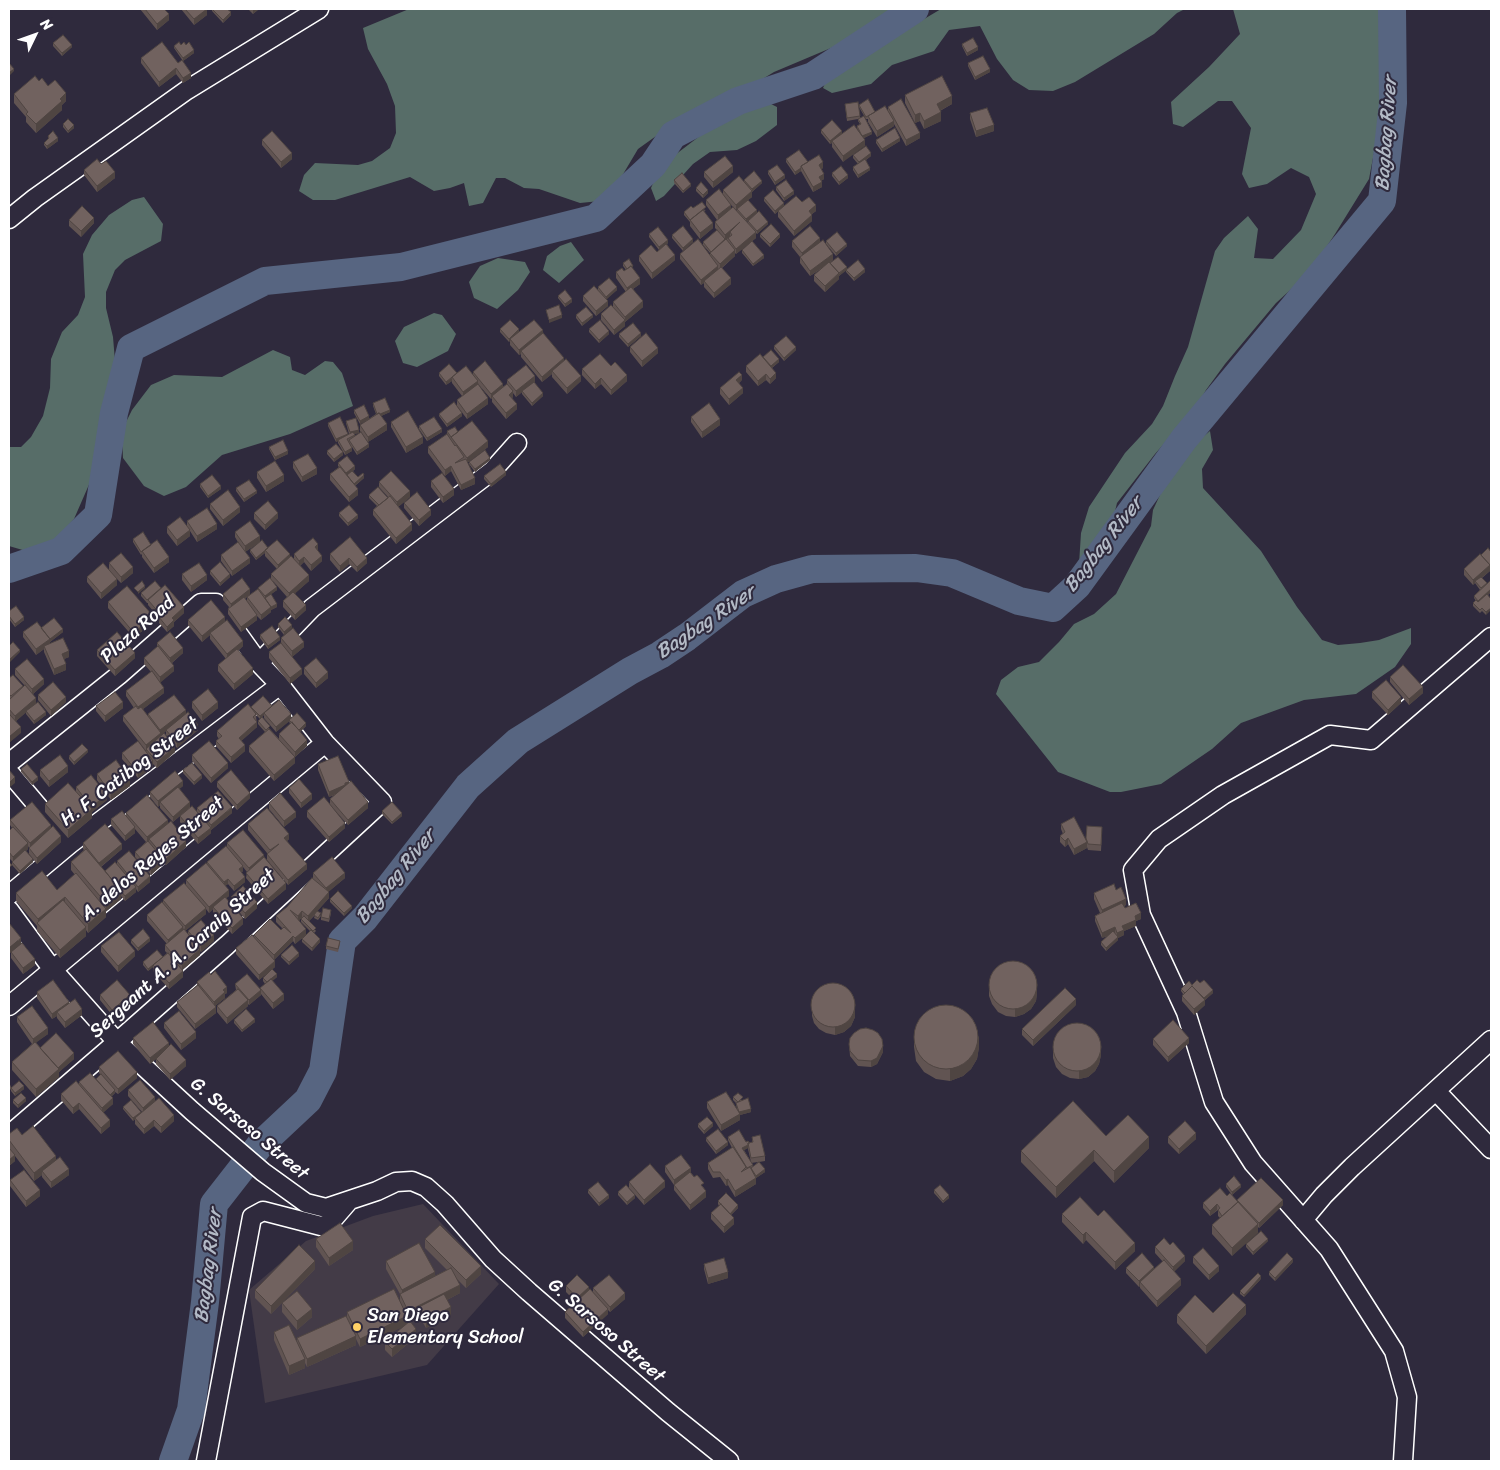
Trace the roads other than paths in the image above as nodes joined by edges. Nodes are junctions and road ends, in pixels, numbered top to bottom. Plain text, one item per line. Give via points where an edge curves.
1 (318, 9) edge
2 (9, 219) edge
3 (517, 444) dead end
4 (1491, 637) edge
5 (259, 663) junction
6 (280, 685) junction
7 (324, 743) junction
8 (9, 763) edge
9 (9, 772) edge
10 (382, 802) joint
11 (70, 844) junction
12 (9, 895) edge
13 (9, 910) edge
14 (53, 970) junction
15 (9, 1006) edge
16 (1491, 1040) edge
17 (117, 1042) junction
18 (1436, 1091) junction
19 (9, 1134) edge
20 (1491, 1149) edge
21 (348, 1202) junction
22 (1303, 1220) junction
23 (206, 1461) edge
24 (729, 1461) edge
25 (1403, 1461) edge

1 - 2 street via 186,90
3 - 5 street via 492,471 312,608
4 - 22 street via 1371,740 1330,735 1223,795 1159,839 1133,870 1141,915 1186,1012 1214,1102 1253,1163
5 - 6 street, Plaza Road
5 - 8 street, Plaza Road via 216,603 201,603 119,675
6 - 7 street, Plaza Road
6 - 11 street, H. F. Catibog Street
7 - 10 street, Plaza Road
7 - 14 street, A. delos Reyes Street
9 - 11 street
10 - 17 street, Sergeant A. A. Caraig Street
11 - 12 street, H. F. Catibog Street
13 - 14 street, G. Sarsoso Street
14 - 15 street, A. delos Reyes Street
14 - 17 street, G. Sarsoso Street
16 - 18 street
17 - 19 street, Sergeant A. A. Caraig Street
17 - 21 street, G. Sarsoso Street via 233,1148 306,1203 326,1208
18 - 20 street
18 - 22 street via 1352,1167
21 - 23 street via 330,1224 321,1226 263,1211 252,1217
21 - 24 street, G. Sarsoso Street via 396,1182 412,1181 426,1187 529,1292
22 - 25 street via 1329,1249 1394,1351 1407,1397

